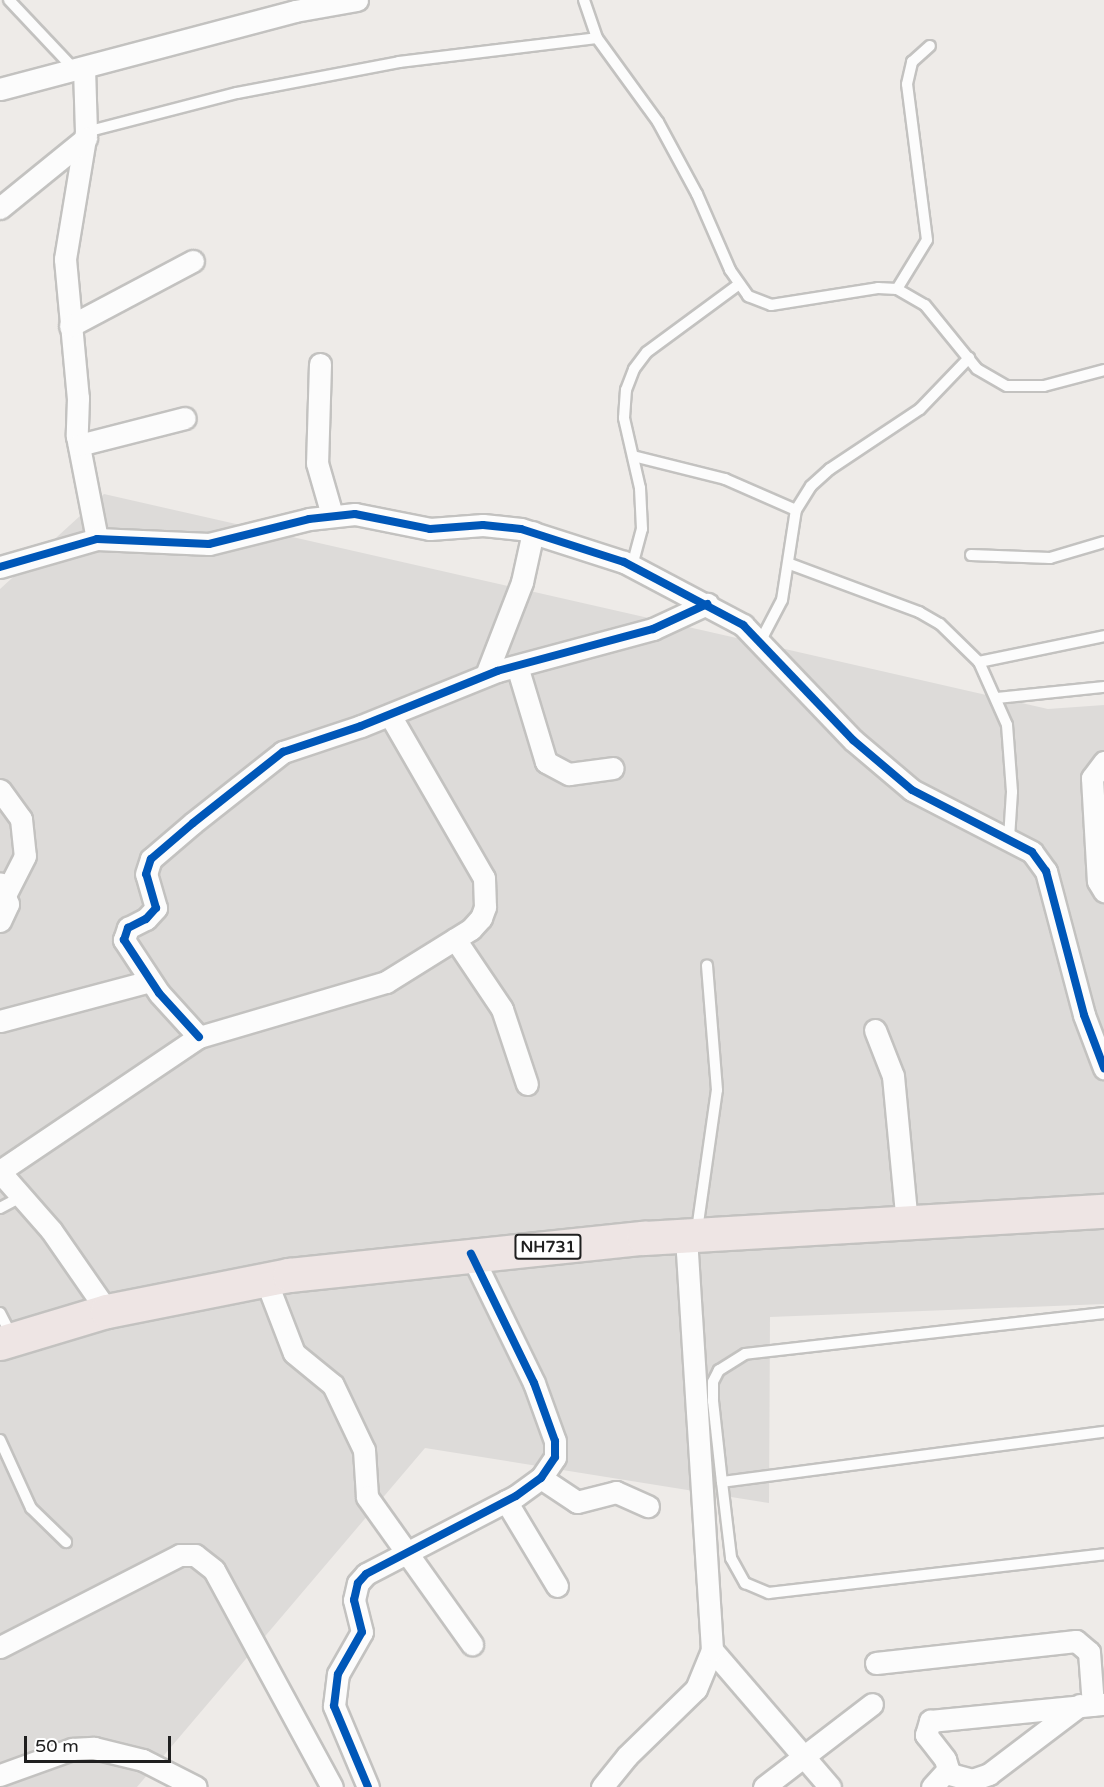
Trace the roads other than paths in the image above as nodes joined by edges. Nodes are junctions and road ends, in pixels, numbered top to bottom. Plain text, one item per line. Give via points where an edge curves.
1 (9, 0) edge
2 (357, 0) edge
3 (584, 1) edge
4 (597, 38) junction
5 (930, 46) dead end
6 (82, 74) junction
7 (0, 89) edge
8 (87, 127) junction
9 (0, 208) edge
10 (193, 261) dead end
11 (738, 285) junction
12 (897, 289) junction
13 (70, 326) junction
14 (969, 358) junction
15 (320, 364) dead end
16 (1104, 370) edge
17 (185, 418) dead end
18 (79, 445) junction
19 (633, 456) junction
20 (796, 510) junction
21 (332, 515) junction
22 (533, 532) junction
23 (97, 539) junction
24 (1104, 542) edge
25 (971, 555) dead end
26 (1, 562) edge
27 (790, 564) junction
28 (632, 566) junction
29 (707, 604) junction
30 (1104, 636) edge
31 (760, 642) junction
32 (979, 662) junction
33 (517, 666) junction
34 (486, 675) junction
35 (1104, 687) edge
36 (997, 698) junction
37 (390, 715) junction
38 (1104, 762) edge
39 (613, 768) dead end
40 (0, 790) edge
41 (1009, 839) junction
42 (2, 889) edge
43 (1104, 891) edge
44 (0, 921) edge
45 (455, 939) junction
46 (707, 965) dead end
47 (150, 981) junction
48 (0, 1021) edge
49 (875, 1030) dead end
50 (199, 1037) junction
51 (1104, 1068) edge
52 (527, 1084) dead end
53 (0, 1171) edge
54 (24, 1196) junction
55 (0, 1208) edge
56 (1104, 1211) edge
57 (907, 1222) junction
58 (692, 1235) junction
59 (471, 1254) junction
60 (265, 1278) junction
61 (107, 1311) junction
62 (1104, 1312) edge
63 (4, 1331) edge
64 (1104, 1432) edge
65 (0, 1440) edge
66 (541, 1479) junction
67 (722, 1482) junction
68 (506, 1502) junction
69 (648, 1506) dead end
70 (66, 1542) dead end
71 (405, 1554) junction
72 (1104, 1554) edge
73 (557, 1586) dead end
74 (472, 1644) dead end
75 (0, 1647) edge
76 (711, 1650) junction
77 (876, 1663) dead end
78 (872, 1704) dead end
79 (1092, 1705) edge
80 (802, 1756) junction
81 (0, 1775) edge
82 (939, 1780) edge
83 (974, 1783) edge
84 (196, 1787) edge
85 (332, 1787) edge
86 (368, 1787) edge
87 (602, 1787) edge
88 (764, 1787) edge
89 (830, 1787) edge

1 - 6 lane
2 - 6 street via 295,11
3 - 4 lane
4 - 8 lane via 399,62
4 - 11 lane via 657,122 697,194
5 - 12 lane via 912,62 907,84 927,240
6 - 7 street
6 - 8 street
8 - 9 street
8 - 13 street via 65,259
10 - 13 street
11 - 12 lane via 748,296 771,305 878,288
11 - 19 lane via 647,352 633,369 626,390 624,418
12 - 14 lane via 925,305
13 - 18 street
14 - 16 lane via 993,381 1015,387 1044,386
14 - 20 lane via 920,409 830,468 811,486
15 - 21 street via 317,463
17 - 18 street
18 - 23 street
19 - 20 lane via 725,479
19 - 28 lane via 642,529
20 - 27 lane
21 - 22 street via 355,514 430,529 483,525
21 - 23 street via 208,544
22 - 28 street
22 - 34 street via 522,582
23 - 26 street
24 - 25 lane via 1050,558
27 - 31 lane via 782,600
27 - 32 lane via 919,612 940,624
28 - 29 street
29 - 31 street via 742,625
29 - 33 street via 653,629
30 - 32 lane
31 - 41 street via 822,710 885,769 939,807
32 - 36 lane
33 - 34 street
33 - 39 street via 546,762 569,774
34 - 37 street
35 - 36 lane
36 - 41 lane via 1007,725 1011,758
37 - 45 street via 484,878 485,907 481,918
37 - 47 street via 283,752 151,859 146,874 156,908 146,919 128,928 124,940
38 - 43 street via 1092,778 1098,881
40 - 42 street via 21,819 25,856
41 - 51 street via 1032,852 1046,871 1083,1015
42 - 44 street via 8,910
45 - 50 street via 386,982
45 - 52 street via 502,1009
46 - 58 lane via 717,1090
47 - 48 street
47 - 50 street
49 - 57 street via 893,1076
50 - 53 street
53 - 54 street
54 - 55 lane
54 - 61 street
56 - 57 highway, NH731
57 - 58 highway, NH731
58 - 59 highway, NH731
58 - 76 street
59 - 60 highway, NH731
59 - 66 street via 534,1383 555,1441 555,1457
60 - 61 highway, NH731
60 - 71 street via 294,1353 339,1394 367,1458 367,1497
61 - 63 highway, NH731
62 - 67 lane via 738,1357 719,1370 713,1382
64 - 67 lane
65 - 70 lane via 31,1508
66 - 68 street
66 - 69 street via 577,1502 616,1491
67 - 72 lane via 731,1558 745,1583 768,1593
68 - 71 street
68 - 73 street
71 - 74 street
71 - 86 street via 366,1574 358,1583 354,1600 362,1632 338,1674 334,1693 338,1721
75 - 85 street via 180,1555 195,1555 214,1570
76 - 80 street
76 - 87 street via 696,1689 627,1756
77 - 79 street via 1076,1641 1089,1652
78 - 80 street
79 - 82 street via 930,1721 925,1731 947,1763
79 - 83 street
80 - 88 street
80 - 89 street
81 - 84 street via 72,1749 94,1748 143,1760
82 - 83 street

